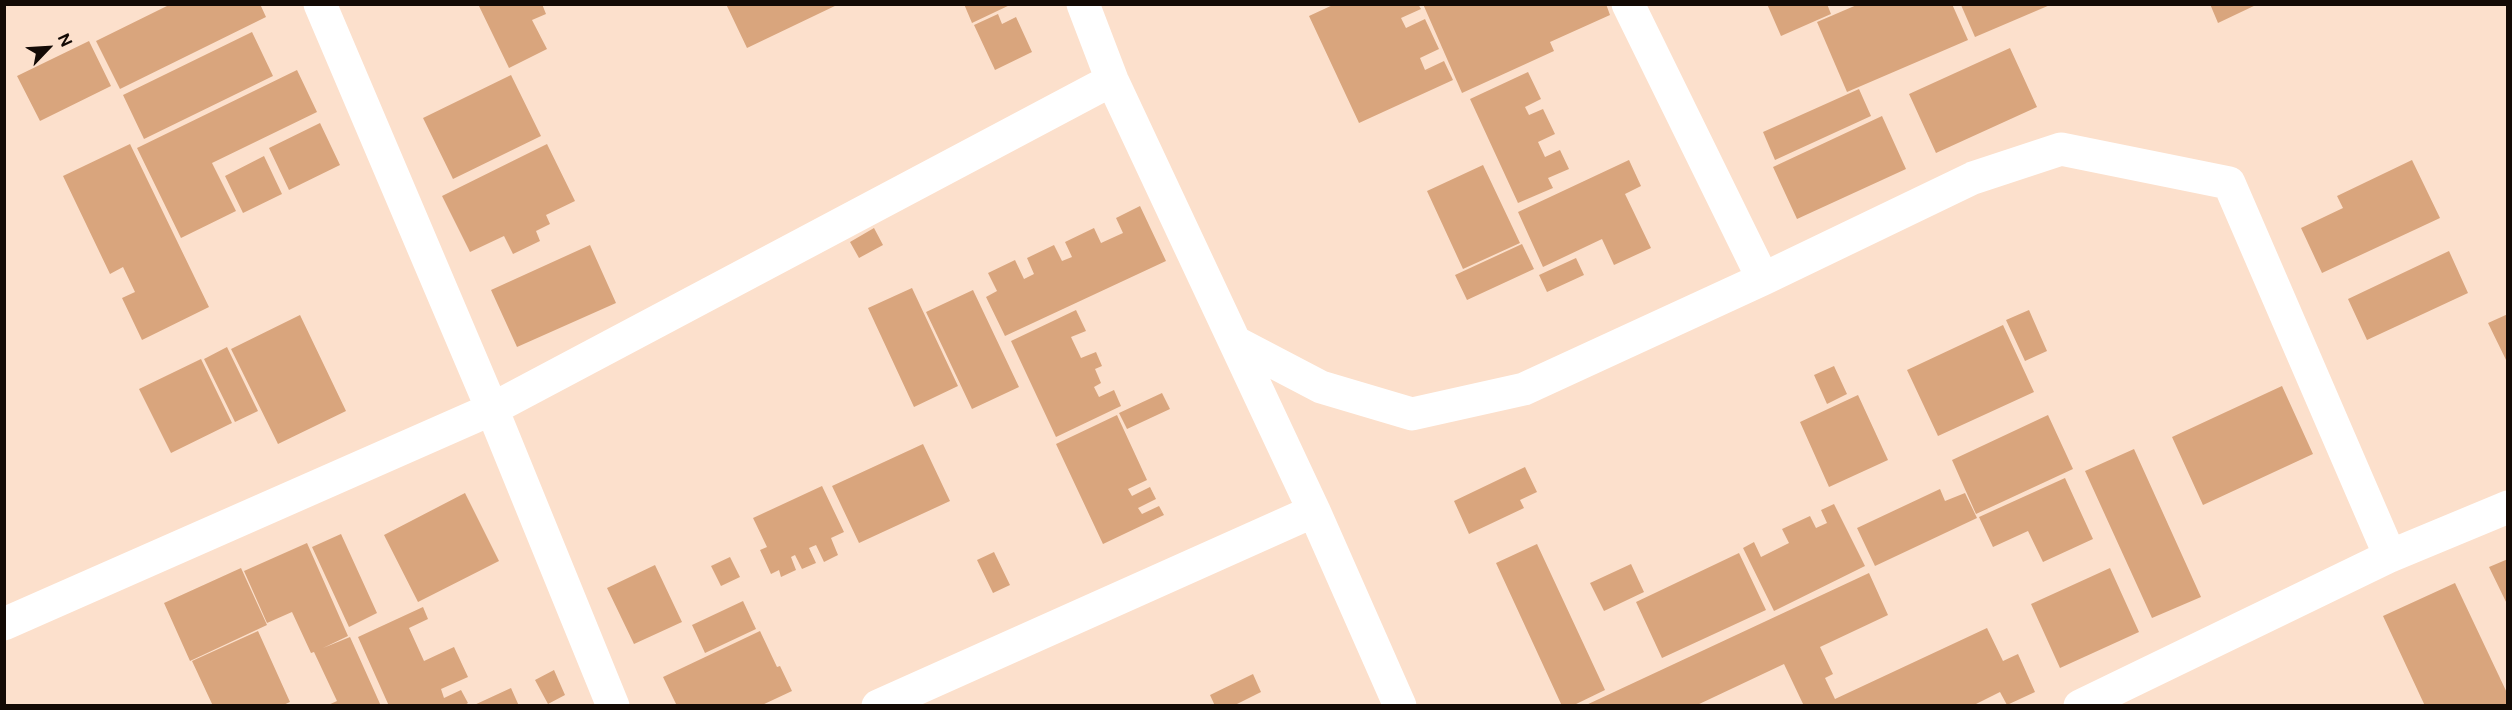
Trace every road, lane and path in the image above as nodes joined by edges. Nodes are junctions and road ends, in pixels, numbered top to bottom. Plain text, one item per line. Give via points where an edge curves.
1 (320, 4) edge
2 (1083, 4) edge
3 (1628, 4) edge
4 (1112, 80) junction
5 (1763, 279) junction
6 (1237, 343) junction
7 (492, 409) junction
8 (2508, 507) edge
9 (1314, 511) junction
10 (2390, 556) junction
11 (4, 624) edge
12 (613, 705) edge
13 (878, 705) edge
14 (1400, 705) edge
15 (2080, 705) edge

1 - 7 street
2 - 4 street
3 - 5 street
4 - 6 street
4 - 7 street
5 - 6 street via 1524,389 1412,414 1321,387
5 - 10 street via 1973,178 2061,149 2229,183
6 - 9 street
7 - 11 street
7 - 12 street
8 - 10 street
9 - 13 street
9 - 14 street
10 - 15 street

